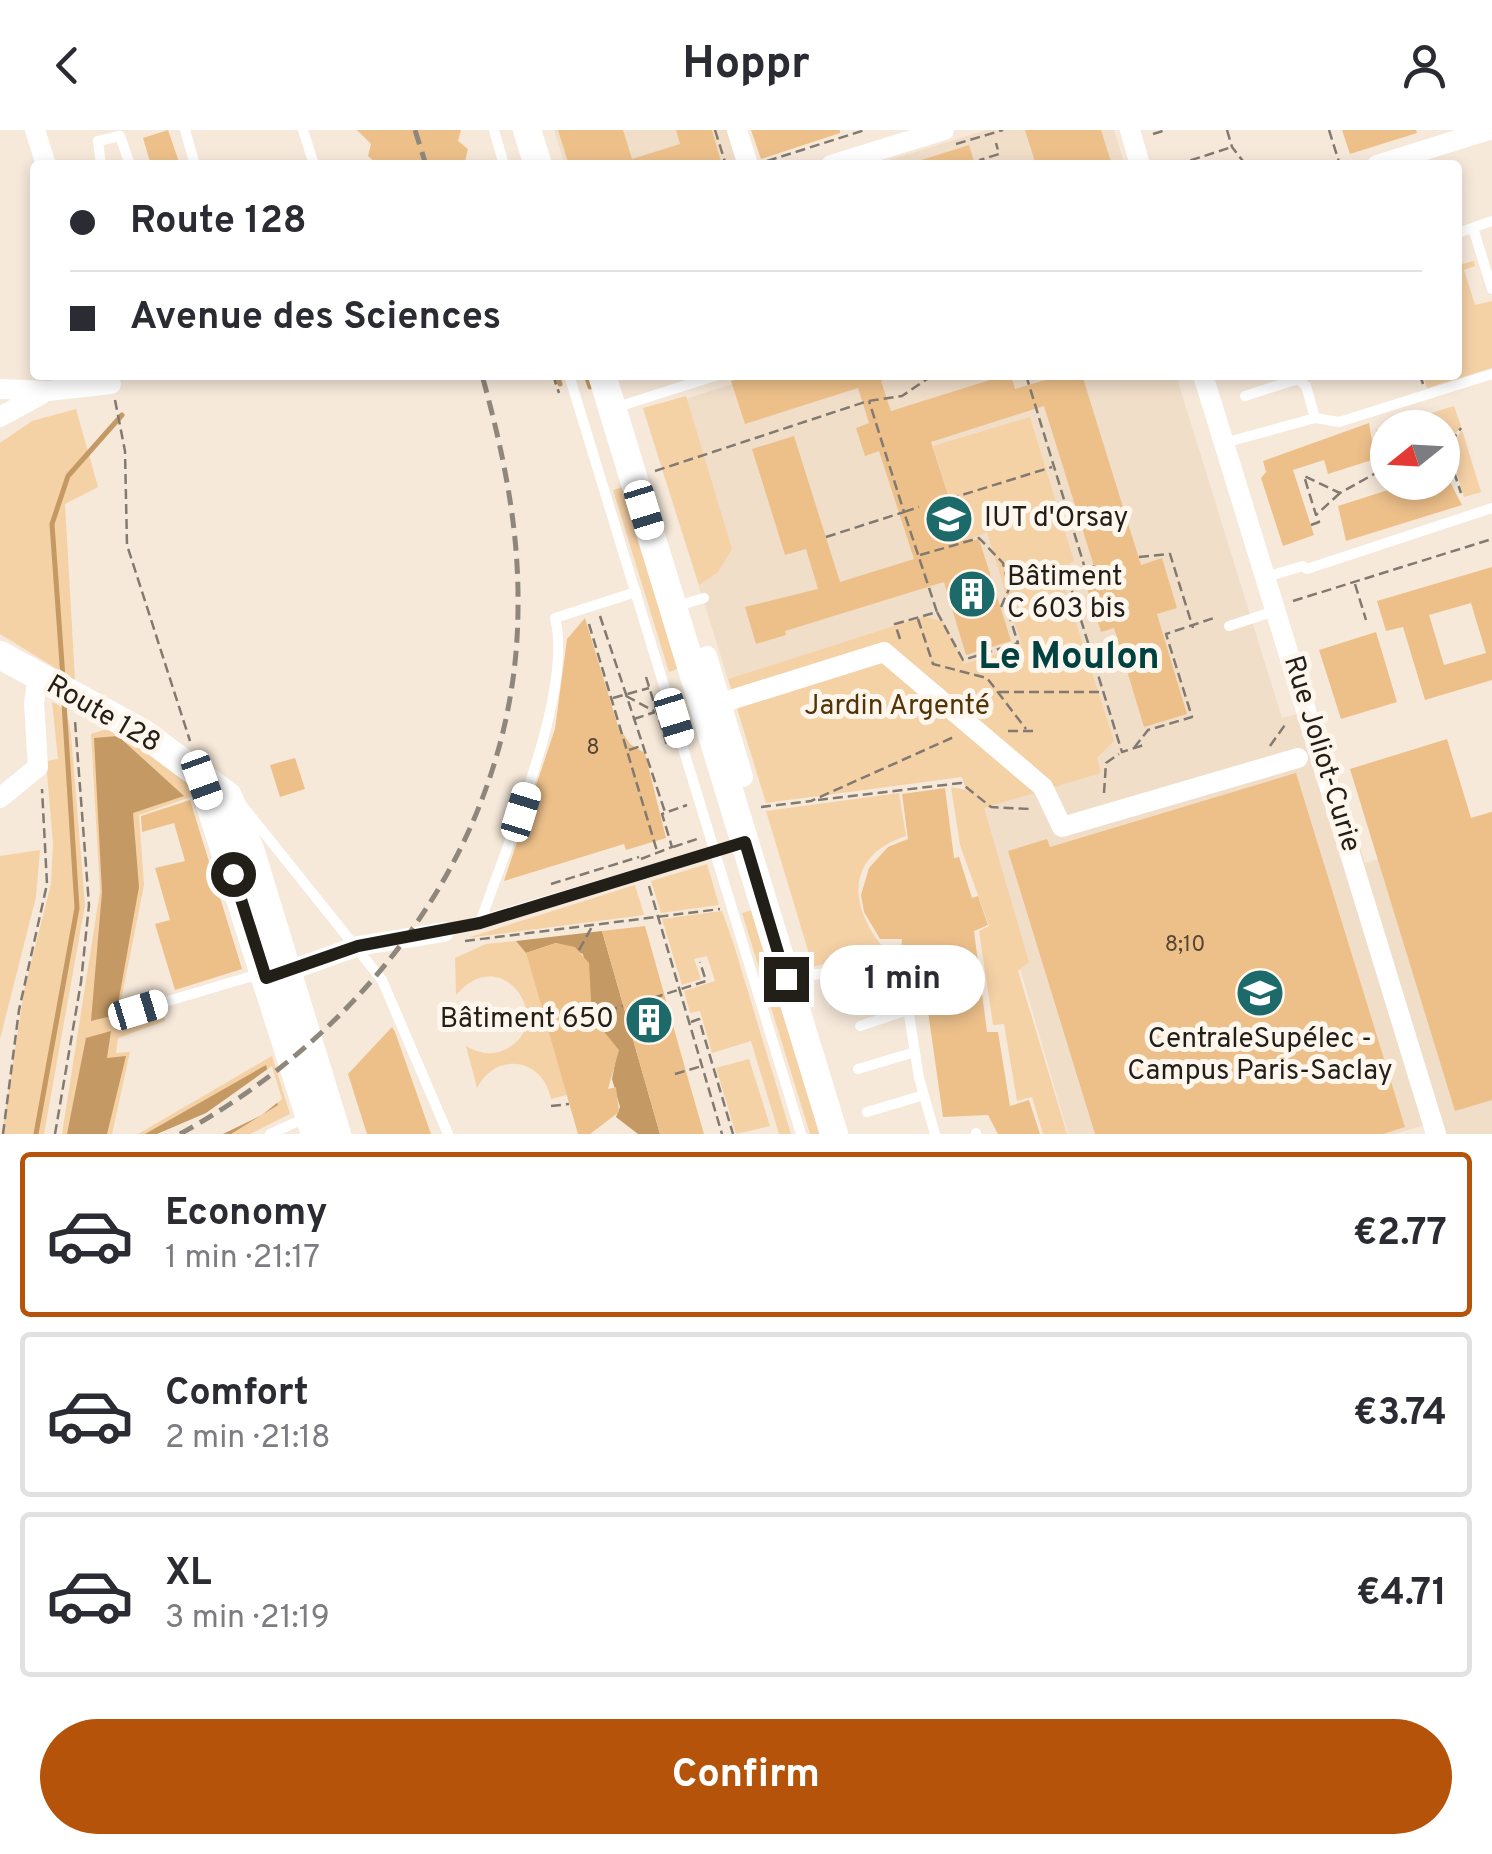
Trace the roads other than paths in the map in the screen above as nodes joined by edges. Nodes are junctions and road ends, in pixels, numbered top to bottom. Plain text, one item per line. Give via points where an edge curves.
1 (35, 130) edge
2 (184, 130) edge
3 (303, 130) edge
4 (494, 130) edge
5 (527, 130) edge
6 (540, 130) edge
7 (737, 130) edge
8 (944, 130) edge
9 (1489, 130) edge
10 (1136, 134) edge
11 (44, 160) edge
12 (100, 160) edge
13 (128, 160) edge
14 (193, 160) edge
15 (312, 160) edge
16 (503, 160) edge
17 (536, 160) edge
18 (549, 160) edge
19 (746, 160) edge
20 (847, 160) edge
21 (1139, 160) edge
22 (1393, 160) edge
23 (1492, 221) edge
24 (1473, 228) junction
25 (1462, 232) edge
26 (1492, 290) edge
27 (1492, 374) edge
28 (110, 380) edge
29 (571, 380) edge
30 (604, 380) edge
31 (702, 380) edge
32 (1205, 380) edge
33 (1295, 380) edge
34 (1299, 380) edge
35 (0, 389) edge
36 (48, 391) junction
37 (1244, 396) dead end
38 (612, 408) junction
39 (0, 417) edge
40 (1315, 418) junction
41 (1224, 443) junction
42 (1492, 508) edge
43 (1266, 577) junction
44 (636, 592) junction
45 (704, 598) dead end
46 (1285, 606) junction
47 (674, 608) junction
48 (1225, 621) road end
49 (0, 655) edge
50 (706, 656) dead end
51 (38, 678) junction
52 (715, 697) junction
53 (1298, 758) dead end
54 (742, 777) dead end
55 (202, 780) junction
56 (228, 796) junction
57 (0, 798) edge
58 (745, 842) junction
59 (714, 852) junction
60 (480, 923) junction
61 (453, 936) joint
62 (358, 946) junction
63 (890, 972) junction
64 (277, 975) junction
65 (786, 979) junction
66 (865, 983) dead end
67 (138, 1010) dead end
68 (908, 1010) junction
69 (860, 1026) dead end
70 (915, 1052) junction
71 (858, 1070) dead end
72 (924, 1095) junction
73 (867, 1112) dead end
74 (312, 1125) edge
75 (932, 1133) edge
76 (270, 1134) edge
77 (337, 1134) edge
78 (448, 1134) edge
79 (801, 1134) edge
80 (834, 1134) edge
81 (1436, 1134) edge

1 - 11 street
2 - 14 lane
3 - 15 lane
4 - 16 lane
5 - 17 main road
6 - 18 street
7 - 19 street
8 - 20 street
9 - 22 street
10 - 21 street
12 - 13 lane via 98,142 108,135 120,136
23 - 24 lane
24 - 25 lane
24 - 26 lane
27 - 40 lane via 1339,422
28 - 36 street
29 - 44 lane
30 - 38 main road
31 - 38 lane
32 - 41 street, Rue Joliot-Curie
33 - 37 lane
34 - 40 lane
35 - 36 street
36 - 39 street
38 - 47 main road
40 - 41 lane
41 - 43 street, Rue Joliot-Curie
42 - 43 lane
43 - 46 street, Rue Joliot-Curie
44 - 59 lane
44 - 60 lane via 555,618 557,654 537,758
45 - 47 lane
46 - 48 lane
46 - 81 street, Rue Joliot-Curie
47 - 58 main road
49 - 51 main road, Route 128
50 - 52 street
51 - 55 main road, Route 128 via 143,733
51 - 57 street via 38,767
52 - 53 street via 897,653 1043,787 1062,826
52 - 54 street
55 - 56 main road, Route 128
55 - 64 main road
56 - 62 lane via 245,806
56 - 64 main road via 241,820
58 - 59 lane
58 - 65 main road
59 - 60 lane
59 - 79 lane
60 - 61 lane
61 - 62 street
62 - 64 street
62 - 78 lane via 382,980
63 - 65 lane via 873,966
63 - 66 lane
63 - 68 lane via 903,977
64 - 67 lane
64 - 74 main road
64 - 77 main road
65 - 80 main road
68 - 69 lane
68 - 70 lane
70 - 71 lane
70 - 72 lane
72 - 73 lane
72 - 75 lane
74 - 76 lane

